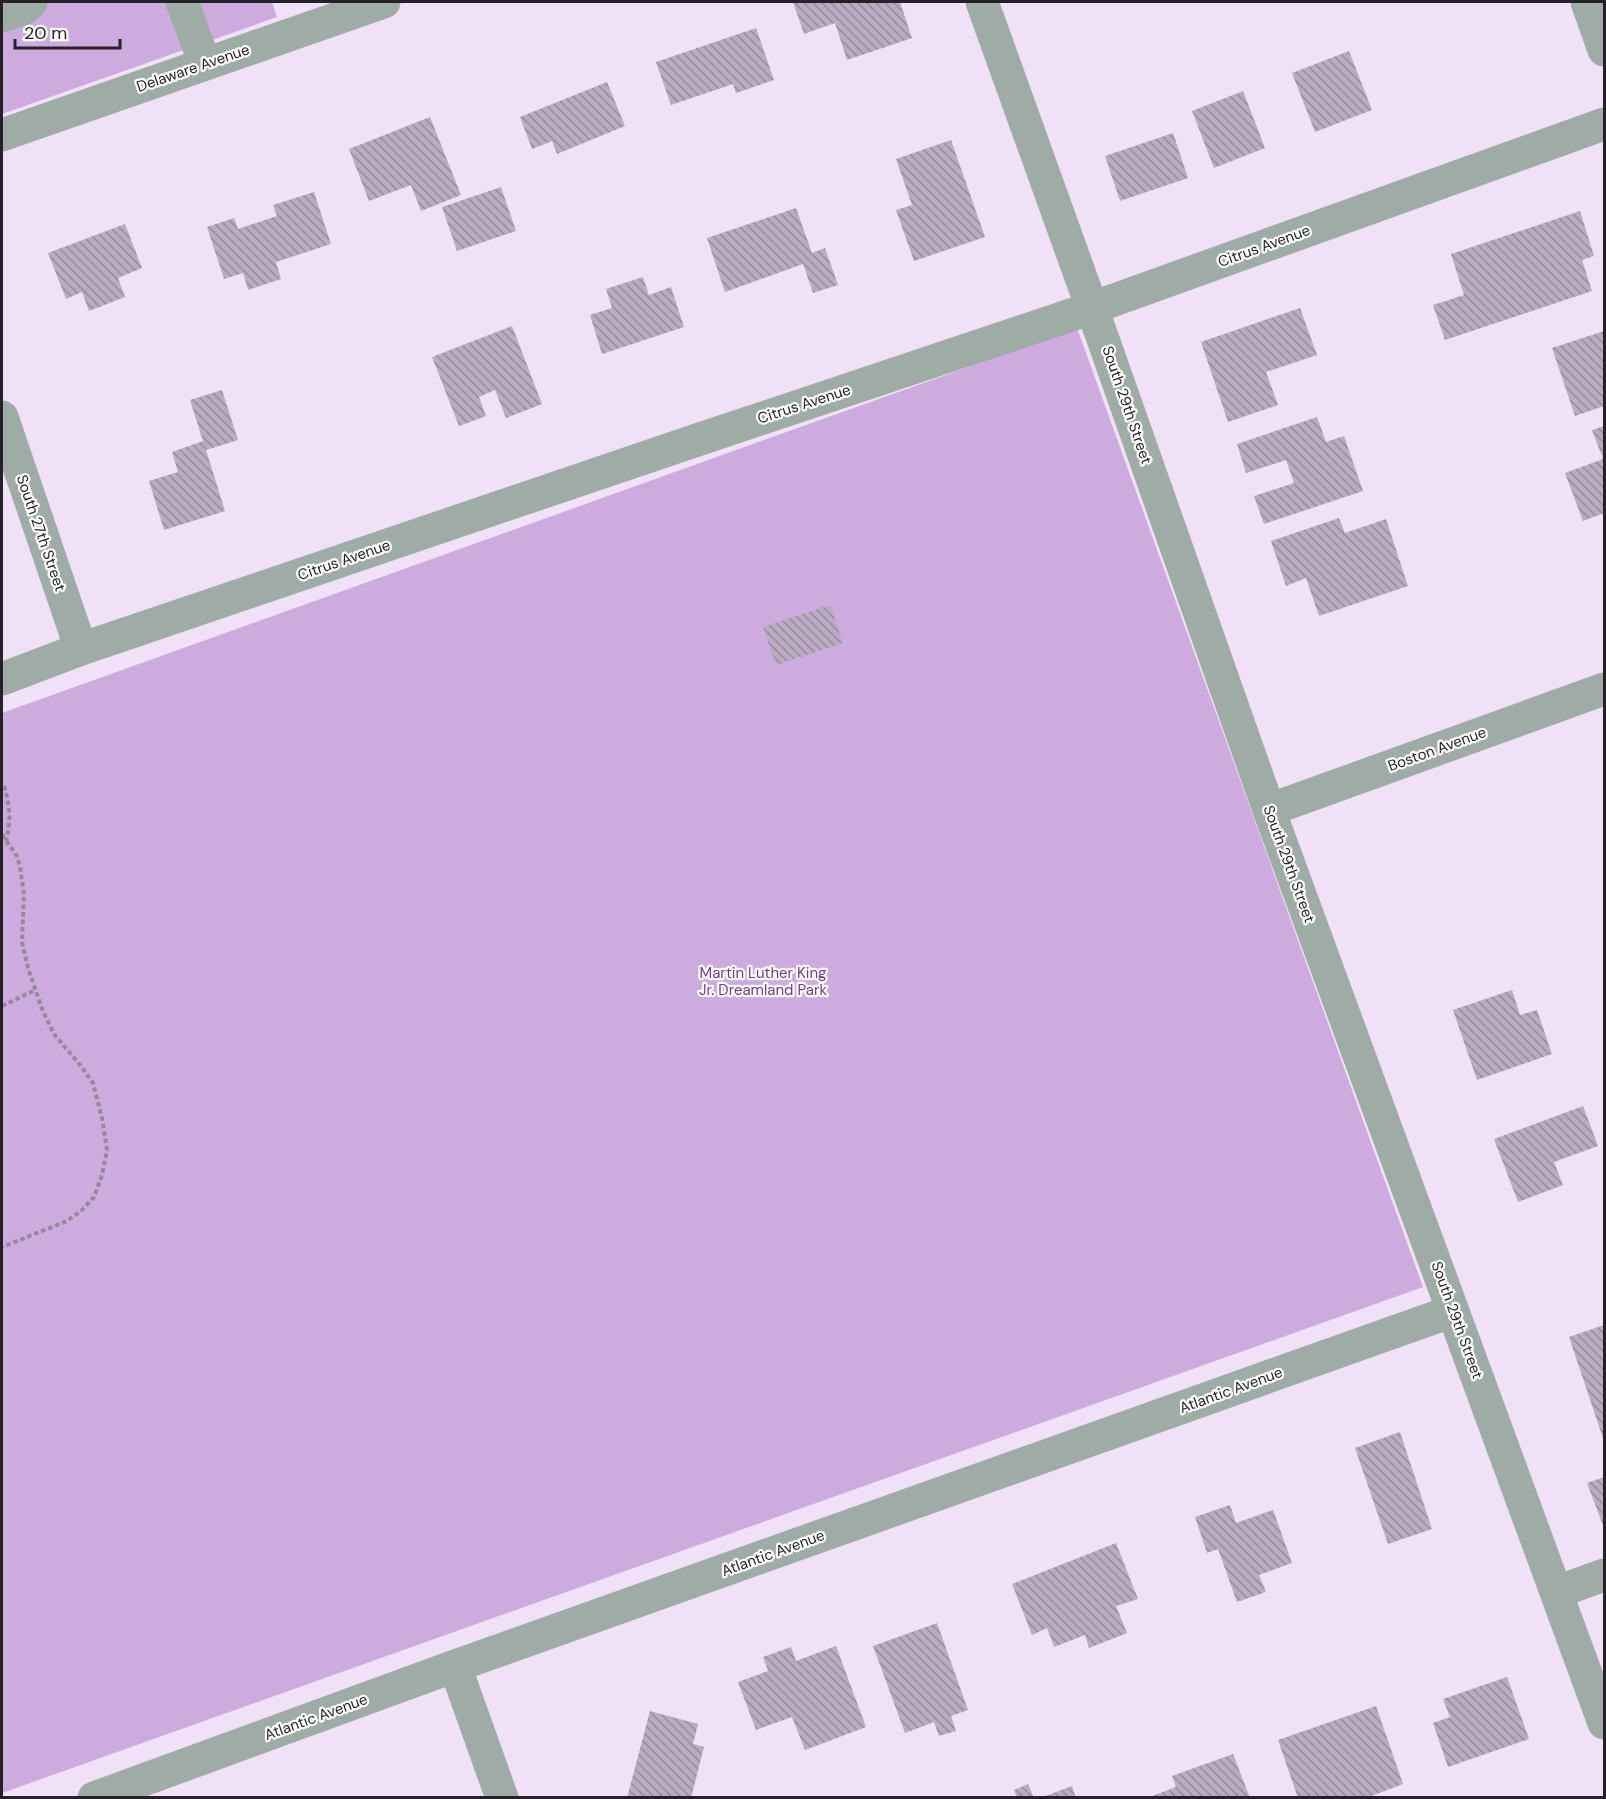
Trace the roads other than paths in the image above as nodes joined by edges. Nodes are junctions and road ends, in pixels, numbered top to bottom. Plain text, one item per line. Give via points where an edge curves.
1 (31, 2) edge
2 (183, 2) edge
3 (384, 2) edge
4 (982, 2) edge
5 (1587, 2) edge
6 (2, 16) edge
7 (1605, 50) edge
8 (205, 64) junction
9 (1605, 124) edge
10 (2, 135) edge
11 (1092, 308) junction
12 (2, 417) edge
13 (81, 649) junction
14 (2, 679) edge
15 (1605, 689) edge
16 (1269, 810) junction
17 (1453, 1311) junction
18 (1605, 1575) edge
19 (1557, 1592) junction
20 (455, 1666) junction
21 (1605, 1723) edge
22 (94, 1797) edge
23 (502, 1797) edge

1 - 6 street
2 - 8 street
3 - 8 street, Delaware Avenue
4 - 11 street, South 29th Street
5 - 7 street
8 - 10 street, Delaware Avenue
9 - 11 street, Citrus Avenue
11 - 13 street, Citrus Avenue
11 - 16 street, South 29th Street
12 - 13 street, South 27th Street
13 - 14 street, Citrus Avenue
15 - 16 street, Boston Avenue
16 - 17 street, South 29th Street
17 - 19 street, South 29th Street
17 - 20 street, Atlantic Avenue
18 - 19 street
19 - 21 street, South 29th Street
20 - 22 street, Atlantic Avenue
20 - 23 street

